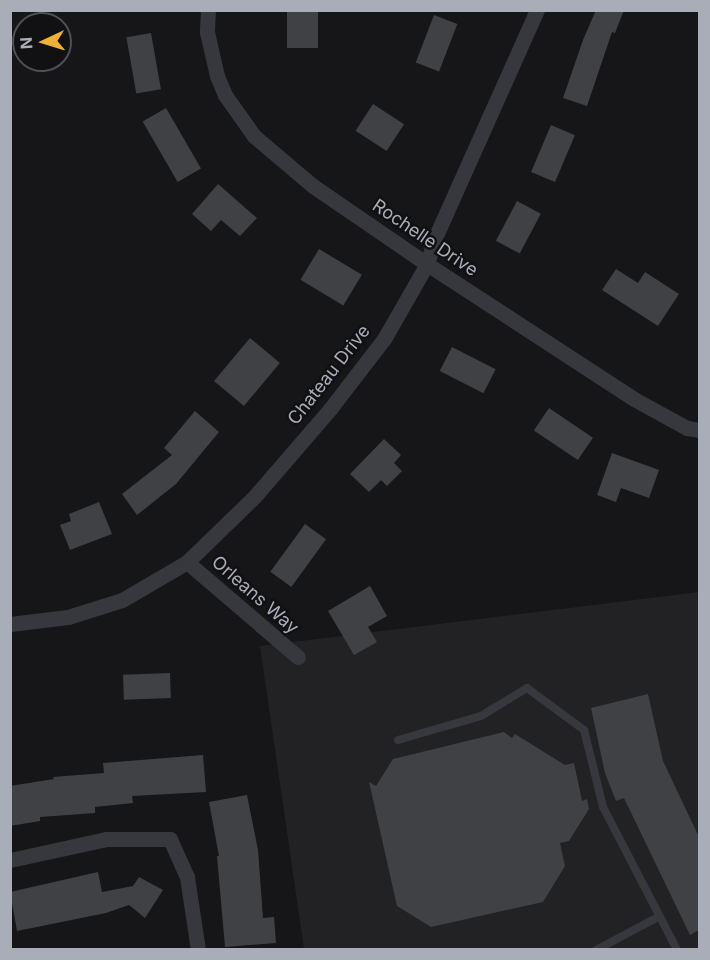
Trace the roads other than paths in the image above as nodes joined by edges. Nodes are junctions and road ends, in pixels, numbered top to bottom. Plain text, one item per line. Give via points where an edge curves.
1 (208, 10) edge
2 (537, 10) edge
3 (427, 264) junction
4 (699, 430) edge
5 (187, 561) junction
6 (10, 624) edge
7 (298, 657) dead end
8 (398, 740) dead end
9 (10, 860) edge
10 (660, 916) junction
11 (198, 950) edge
12 (596, 950) edge
13 (677, 950) edge

1 - 3 street, Rochelle Drive via 207,32 217,76 225,95 254,136 313,186
2 - 3 street, Chateau Drive
3 - 4 street, Rochelle Drive via 634,399 687,428
3 - 5 street, Chateau Drive via 384,339 330,409 255,496
5 - 6 street, Chateau Drive via 122,600 68,617
5 - 7 street, Orleans Way
8 - 10 lane via 481,716 527,688 584,730 603,807
9 - 11 street via 106,839 170,839 187,877
10 - 12 lane
10 - 13 lane

